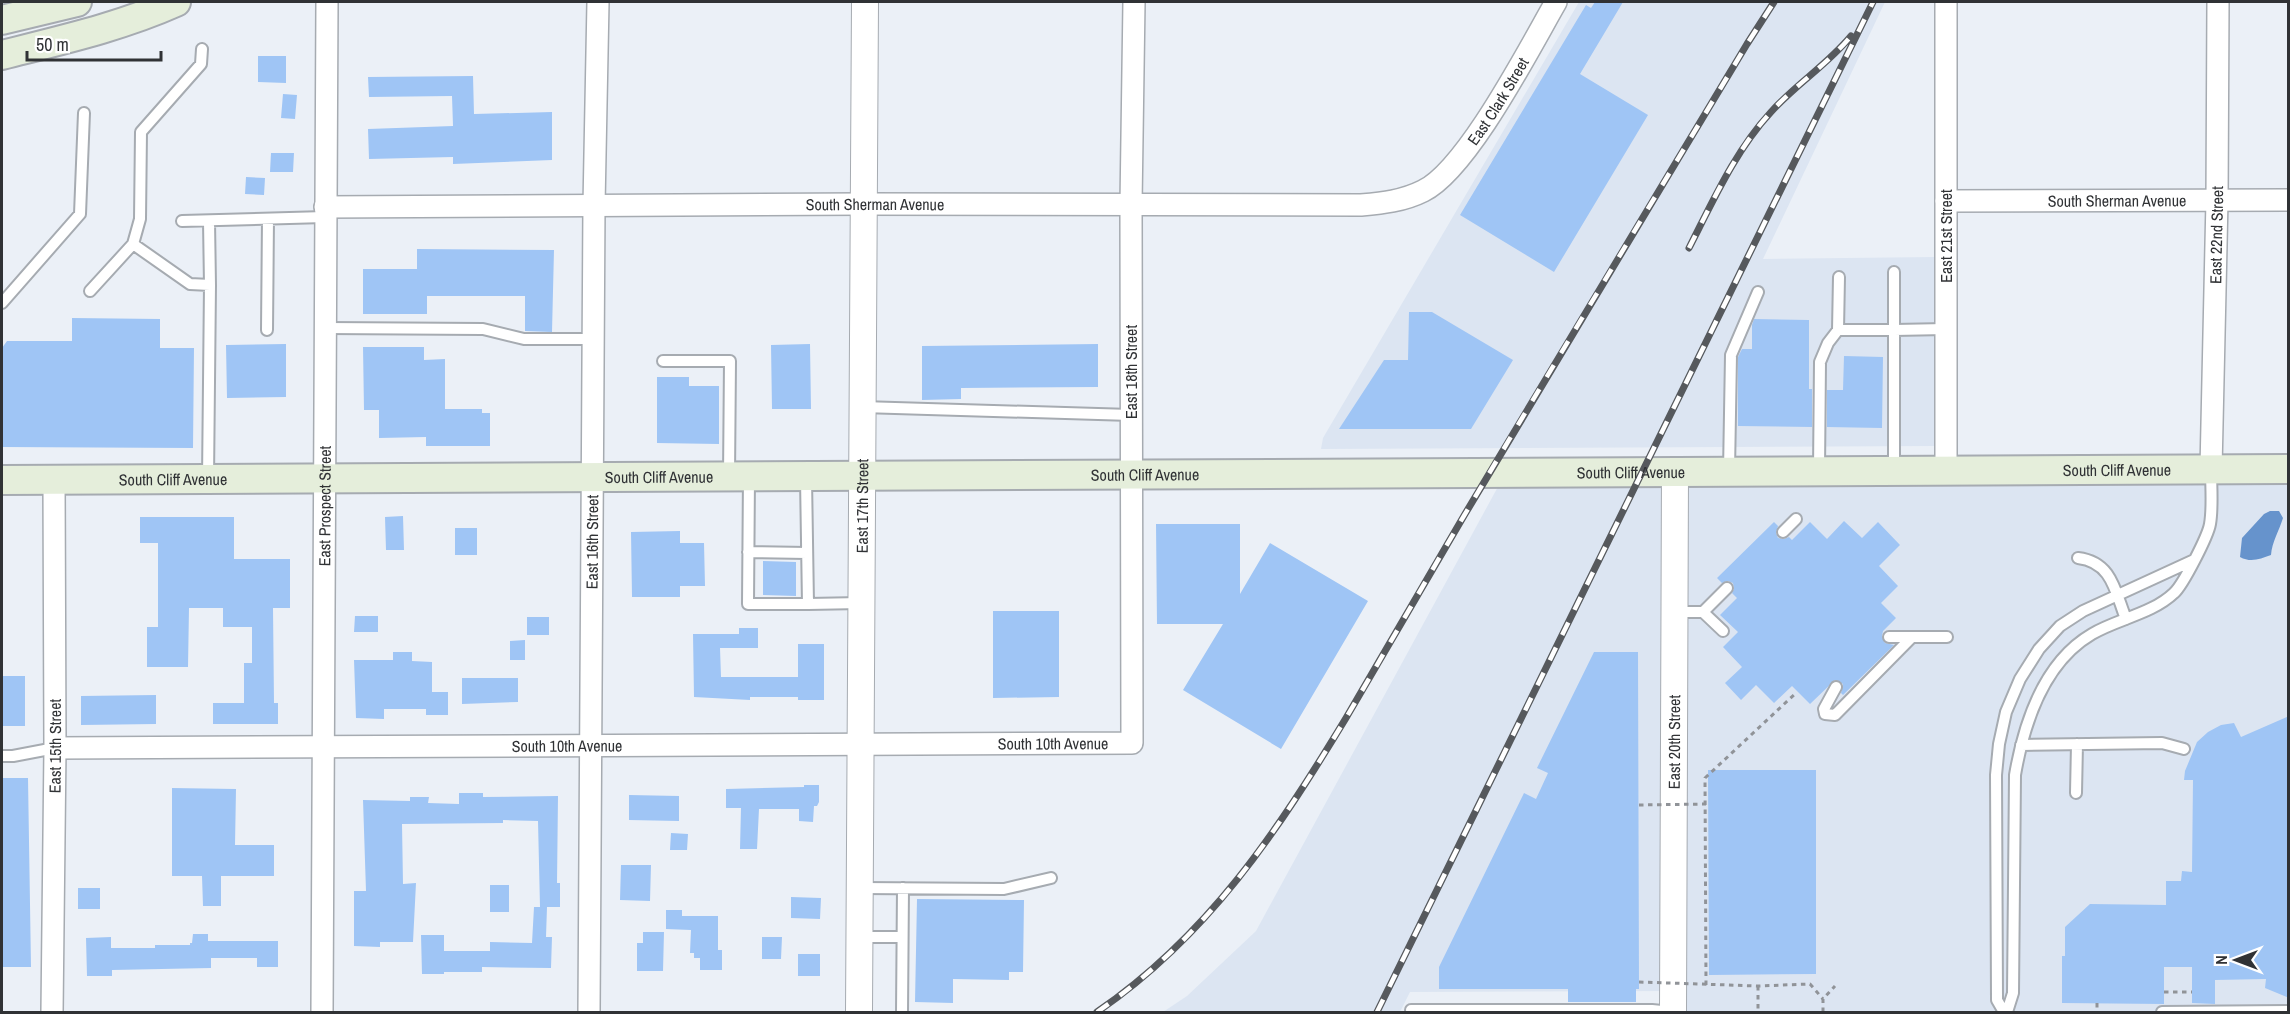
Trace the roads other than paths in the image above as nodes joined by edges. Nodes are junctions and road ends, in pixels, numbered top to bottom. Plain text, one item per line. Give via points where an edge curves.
1 (77, 2) edge
2 (176, 2) edge
3 (327, 2) edge
4 (598, 2) edge
5 (865, 2) edge
6 (1134, 2) edge
7 (1556, 2) edge
8 (1946, 2) edge
9 (2218, 2) edge
10 (2, 20) edge
11 (202, 49) dead end
12 (2, 55) edge
13 (84, 113) dead end
14 (1425, 190) joint
15 (2217, 200) junction
16 (2289, 200) edge
17 (1946, 201) junction
18 (863, 204) junction
19 (1131, 204) junction
20 (594, 205) junction
21 (325, 212) junction
22 (268, 219) junction
23 (182, 221) dead end
24 (209, 221) junction
25 (133, 244) junction
26 (1894, 272) dead end
27 (1839, 277) dead end
28 (210, 285) junction
29 (90, 291) dead end
30 (1758, 292) dead end
31 (2, 303) edge
32 (325, 328) junction
33 (1946, 329) junction
34 (267, 330) dead end
35 (1838, 330) junction
36 (1894, 330) junction
37 (594, 339) junction
38 (663, 361) dead end
39 (862, 406) junction
40 (1131, 415) junction
41 (2211, 469) junction
42 (2289, 469) edge
43 (1894, 470) junction
44 (1946, 470) junction
45 (1729, 471) junction
46 (1819, 471) junction
47 (1675, 472) junction
48 (1131, 474) junction
49 (862, 475) junction
50 (739, 476) junction
51 (806, 476) junction
52 (593, 478) junction
53 (208, 479) junction
54 (324, 479) junction
55 (2, 480) edge
56 (54, 480) junction
57 (1796, 519) dead end
58 (1784, 532) dead end
59 (748, 552) junction
60 (807, 553) junction
61 (2078, 558) dead end
62 (2194, 560) junction
63 (1727, 588) dead end
64 (2117, 595) junction
65 (808, 603) junction
66 (862, 603) junction
67 (1674, 612) junction
68 (1703, 612) junction
69 (2126, 619) junction
70 (1723, 631) dead end
71 (1889, 637) dead end
72 (1947, 637) dead end
73 (1912, 638) junction
74 (1836, 687) dead end
75 (862, 743) junction
76 (1132, 743) joint
77 (2077, 744) junction
78 (2022, 745) junction
79 (590, 746) junction
80 (55, 748) junction
81 (322, 748) junction
82 (2184, 749) dead end
83 (2, 756) edge
84 (2076, 793) dead end
85 (1052, 878) dead end
86 (860, 888) junction
87 (903, 888) junction
88 (2014, 898) junction
89 (1997, 899) junction
90 (860, 937) junction
91 (902, 937) junction
92 (1411, 1010) dead end
93 (2289, 1011) edge
94 (52, 1012) edge
95 (322, 1012) edge
96 (589, 1012) edge
97 (859, 1012) edge
98 (902, 1012) edge
99 (1672, 1012) edge
100 (2006, 1012) edge
101 (2162, 1012) edge
102 (2198, 1012) edge

1 - 10 main road
2 - 12 main road via 103,30
3 - 21 street, East Prospect Street
4 - 20 street, East 16th Street
5 - 18 street, East 17th Street
6 - 19 street, East 18th Street
7 - 14 street, East Clark Street via 1465,152
8 - 17 street, East 21st Street
9 - 15 street, East 22nd Street
11 - 25 lane via 201,64 141,132 140,219
13 - 31 lane via 80,214
14 - 19 street, South Sherman Avenue via 1396,202 1361,205
15 - 16 street, South Sherman Avenue
15 - 17 street, South Sherman Avenue
15 - 41 street, East 22nd Street
17 - 33 street, East 21st Street
18 - 19 street, South Sherman Avenue
18 - 20 street, South Sherman Avenue
18 - 39 street, East 17th Street
19 - 40 street, East 18th Street
20 - 21 street, South Sherman Avenue
20 - 37 street, East 16th Street
21 - 22 lane
21 - 32 street, East Prospect Street
22 - 24 lane
22 - 34 lane
23 - 24 lane
24 - 28 lane
25 - 28 lane via 190,284
25 - 29 lane
26 - 36 lane
27 - 35 lane
28 - 53 lane
30 - 45 lane via 1731,355
32 - 37 lane via 483,329 524,339
32 - 54 street, East Prospect Street
33 - 36 lane
33 - 44 street, East 21st Street
35 - 36 lane
35 - 46 lane via 1820,362
36 - 43 lane
37 - 52 street, East 16th Street
38 - 50 lane via 730,361
39 - 40 lane
39 - 49 street, East 17th Street
40 - 48 street, East 18th Street
41 - 42 main road, South Cliff Avenue
41 - 44 main road, South Cliff Avenue
41 - 62 lane via 2210,526
43 - 44 main road, South Cliff Avenue
43 - 46 main road, South Cliff Avenue
45 - 46 main road, South Cliff Avenue
45 - 47 main road, South Cliff Avenue
47 - 48 main road, South Cliff Avenue
47 - 67 street, East 20th Street
48 - 49 main road, South Cliff Avenue
48 - 76 street, East 18th Street
49 - 51 main road, South Cliff Avenue
49 - 66 street, East 17th Street
50 - 51 main road, South Cliff Avenue
50 - 52 main road, South Cliff Avenue
50 - 59 lane
51 - 60 lane
52 - 54 main road, South Cliff Avenue
52 - 79 street, East 16th Street
53 - 54 main road, South Cliff Avenue
53 - 56 main road, South Cliff Avenue
54 - 81 street, East Prospect Street
55 - 56 main road, South Cliff Avenue
56 - 80 street, East 15th Street
57 - 58 lane
59 - 60 lane
59 - 65 lane via 748,604
60 - 65 lane
61 - 64 lane via 2100,565
62 - 64 lane
62 - 69 lane via 2175,592
63 - 68 lane
64 - 69 lane
64 - 89 lane via 2060,626 2039,649 2011,701 1999,744 1996,775
65 - 66 lane
66 - 75 street, East 17th Street
67 - 68 lane
67 - 99 street, East 20th Street
68 - 70 lane
69 - 78 lane via 2092,634 2055,668 2040,692
71 - 73 lane
72 - 73 lane
73 - 74 lane via 1834,715 1825,714
75 - 76 street, South 10th Avenue
75 - 79 street, South 10th Avenue
75 - 86 street, East 17th Street
77 - 78 lane
77 - 82 lane via 2162,743
77 - 84 lane
78 - 88 lane via 2015,775
79 - 81 street, South 10th Avenue
79 - 96 street, East 16th Street
80 - 81 street, South 10th Avenue
80 - 83 lane, South 10th Avenue
80 - 94 street, East 15th Street
81 - 95 street, East Prospect Street
85 - 87 lane via 1004,889
86 - 87 lane
86 - 90 street, East 17th Street
87 - 91 lane
88 - 89 lane
88 - 100 lane via 2013,993
89 - 100 lane via 1996,1000
90 - 91 lane
90 - 97 street, East 17th Street
91 - 98 lane
92 - 99 lane
93 - 102 lane
101 - 102 lane

